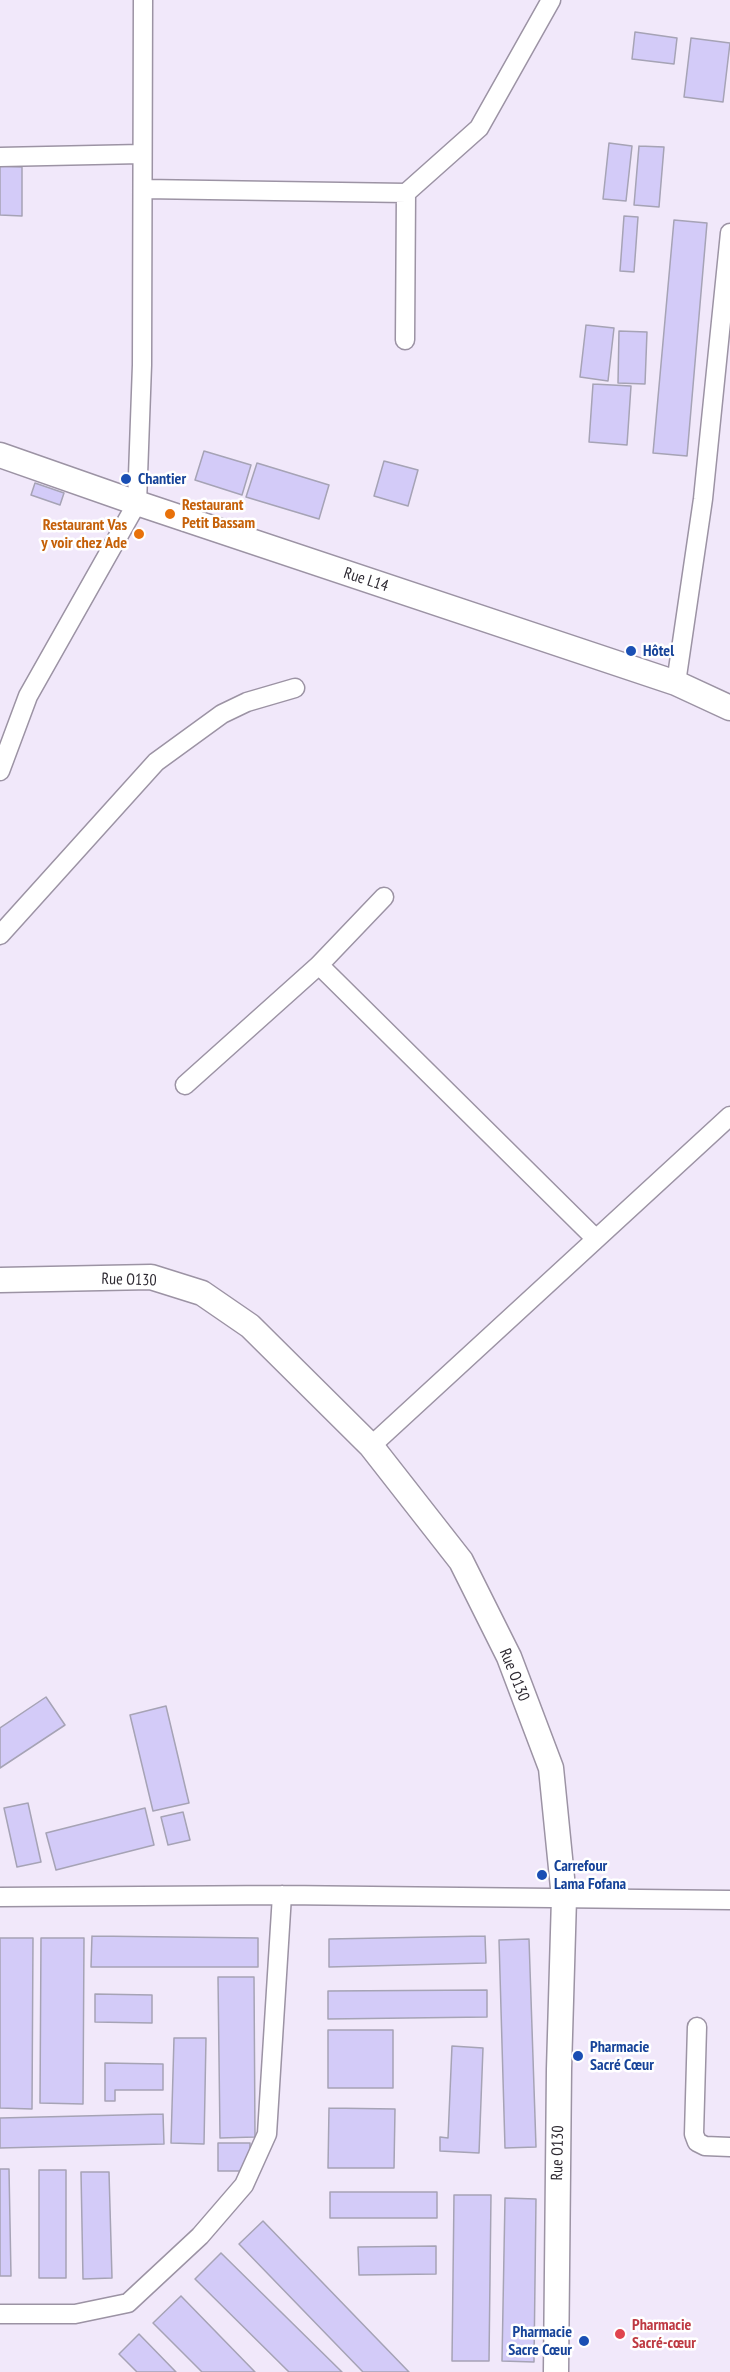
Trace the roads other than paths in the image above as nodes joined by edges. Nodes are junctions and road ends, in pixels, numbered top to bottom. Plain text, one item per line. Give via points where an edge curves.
1 (142, 0) edge
2 (551, 0) edge
3 (141, 154) junction
4 (0, 157) edge
5 (144, 189) junction
6 (406, 193) junction
7 (730, 233) edge
8 (405, 340) dead end
9 (0, 455) edge
10 (137, 503) junction
11 (675, 683) junction
12 (295, 688) dead end
13 (730, 708) edge
14 (0, 771) edge
15 (384, 897) dead end
16 (0, 935) edge
17 (319, 965) junction
18 (185, 1085) dead end
19 (730, 1116) edge
20 (596, 1239) junction
21 (0, 1280) edge
22 (371, 1446) junction
23 (282, 1895) junction
24 (0, 1897) edge
25 (564, 1898) junction
26 (730, 1900) edge
27 (697, 2026) dead end
28 (730, 2147) edge
29 (0, 2314) edge
30 (556, 2372) edge

1 - 3 street
2 - 6 street via 479,128
3 - 4 street
3 - 5 street
5 - 6 street
5 - 10 street
6 - 8 street
7 - 11 street via 703,499
9 - 10 street, Rue L14
10 - 11 street, Rue L14
10 - 14 street via 28,696
11 - 13 street, Rue L14
12 - 16 street via 222,714 156,762
15 - 17 street
17 - 18 street
17 - 20 street
19 - 20 street
20 - 22 street
21 - 22 street, Rue O130 via 151,1277 202,1293 249,1326
22 - 25 street, Rue O130 via 461,1561 509,1658 550,1768
23 - 24 street
23 - 25 street
23 - 29 street via 267,2134 244,2186 200,2236 128,2303 75,2314
25 - 26 street
25 - 30 street, Rue O130
27 - 28 street via 694,2134 697,2142 705,2146

